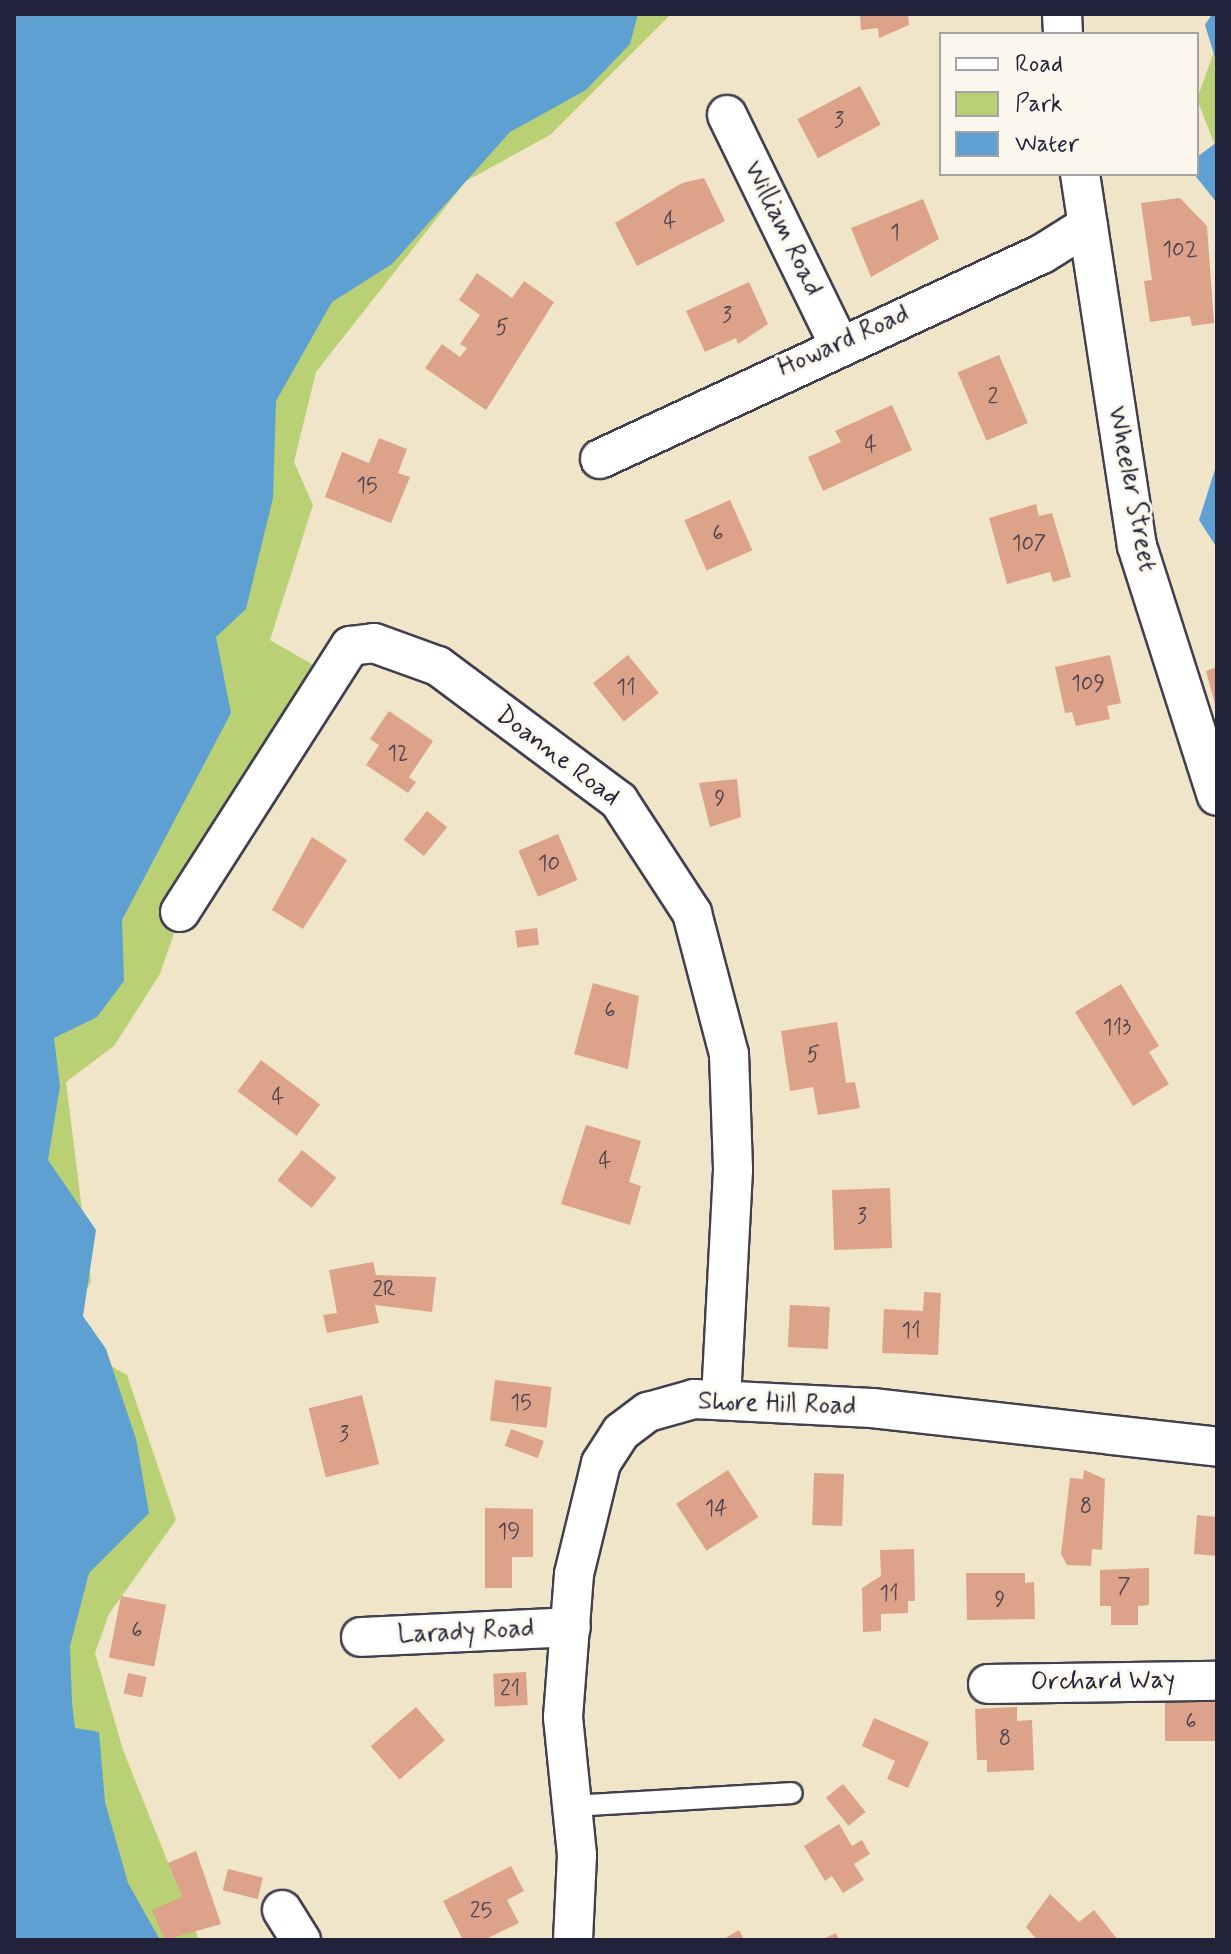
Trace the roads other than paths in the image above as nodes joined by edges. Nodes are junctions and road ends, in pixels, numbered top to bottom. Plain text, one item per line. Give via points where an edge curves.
1 (727, 115) dead end
2 (1080, 176) edge
3 (1088, 225) junction
4 (838, 343) junction
5 (600, 459) dead end
6 (1217, 796) edge
7 (180, 912) dead end
8 (721, 1400) junction
9 (1217, 1447) edge
10 (571, 1627) junction
11 (361, 1637) dead end
12 (1217, 1681) edge
13 (988, 1684) dead end
14 (792, 1793) dead end
15 (573, 1806) junction
16 (573, 1940) edge

1 - 4 street, William Road
2 - 3 street, Wheeler Street
3 - 4 street, Howard Road via 1042,254
3 - 6 street, Wheeler Street via 1137,546
4 - 5 street, Howard Road
7 - 8 street, Doanne Road via 350,646 374,643 438,666 619,801 692,913 729,1054 732,1231
8 - 9 street, Shore Hill Road via 872,1408
8 - 10 street, Shore Hill Road via 648,1412 621,1432 587,1506
10 - 11 street, Larady Road
10 - 15 street, Shore Hill Road via 563,1717
12 - 13 street, Orchard Way
14 - 15 lane
15 - 16 street, Shore Hill Road

